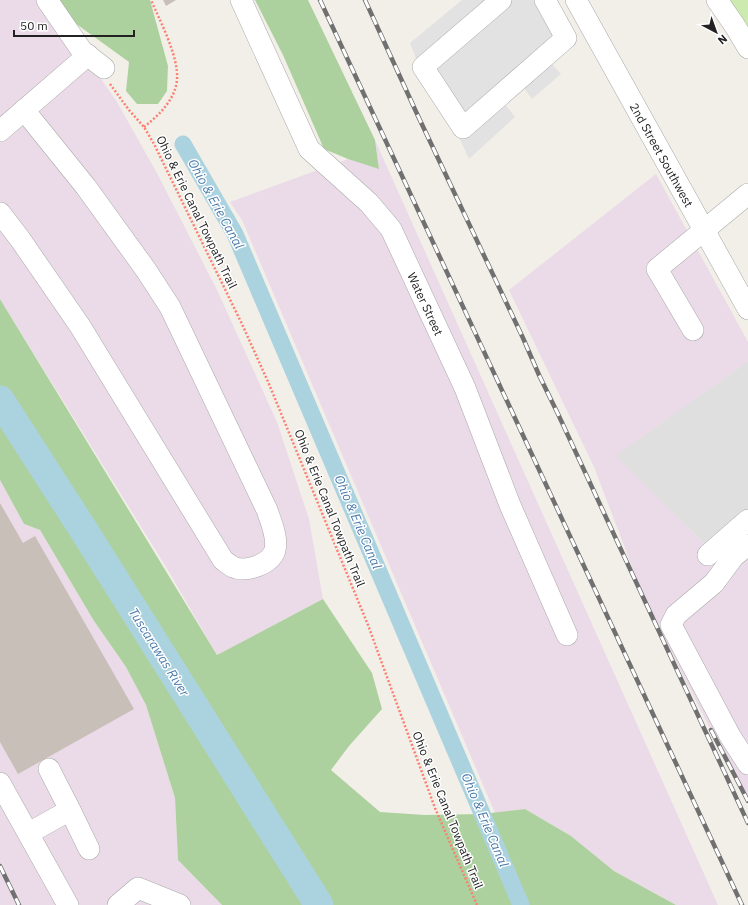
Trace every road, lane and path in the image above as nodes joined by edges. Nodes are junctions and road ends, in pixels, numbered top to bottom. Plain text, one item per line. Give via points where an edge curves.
1 (47, 0) edge
2 (151, 0) edge
3 (241, 0) edge
4 (501, 0) edge
5 (546, 0) edge
6 (717, 0) edge
7 (580, 8) edge
8 (561, 28) junction
9 (748, 48) edge
10 (88, 55) junction
11 (104, 68) joint
12 (24, 110) junction
13 (144, 127) junction
14 (0, 131) edge
15 (748, 194) edge
16 (0, 213) edge
17 (704, 229) junction
18 (748, 309) edge
19 (693, 330) dead end
20 (748, 520) edge
21 (748, 545) edge
22 (708, 555) dead end
23 (567, 635) dead end
24 (748, 764) edge
25 (48, 769) dead end
26 (0, 782) edge
27 (70, 810) junction
28 (29, 834) junction
29 (89, 849) dead end
30 (68, 905) edge
31 (118, 905) edge
32 (180, 905) edge
33 (477, 905) edge

1 - 10 street
2 - 13 path, Ohio & Erie Canal Towpath Trail via 177,67 177,80 167,104 158,116
3 - 23 street, Water Street via 309,149 369,203 391,229 465,388 510,505
4 - 8 street via 423,67 463,128 566,38
5 - 8 street
6 - 9 street
7 - 8 street
7 - 17 street, 2nd Street Southwest
10 - 11 street
10 - 12 street
11 - 13 path, Ohio & Erie Canal Towpath Trail via 112,87
12 - 14 street
12 - 16 street via 86,186 170,307 267,510 275,537 274,550 268,560 250,569 234,567 223,560 80,326
13 - 33 path, Ohio & Erie Canal Towpath Trail via 269,384 368,625 435,808
15 - 17 street
17 - 18 street, 2nd Street Southwest
17 - 19 street via 657,269
20 - 22 street
21 - 24 street via 734,556 714,583 676,615 671,625 730,736
25 - 27 street
26 - 28 street
27 - 28 street
27 - 29 street
28 - 30 street
31 - 32 street via 138,888

